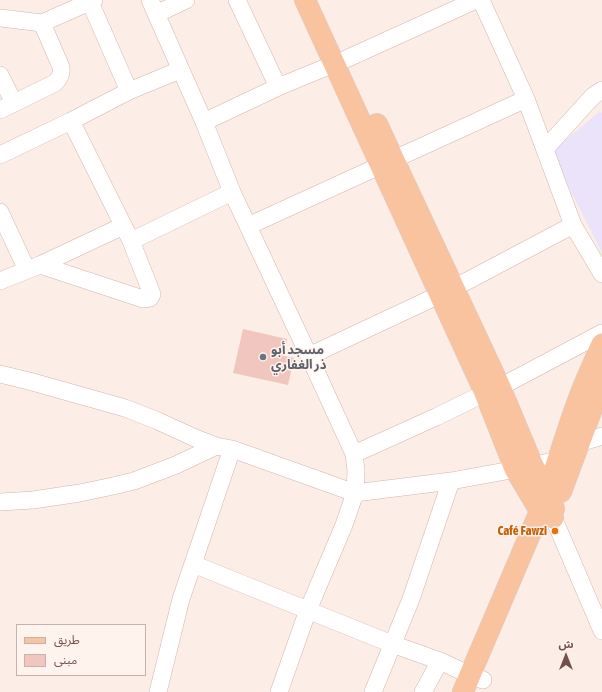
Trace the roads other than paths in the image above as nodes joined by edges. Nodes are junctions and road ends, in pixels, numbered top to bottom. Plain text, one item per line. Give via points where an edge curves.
1 (186, 0) edge
2 (237, 0) edge
3 (305, 0) edge
4 (320, 0) edge
5 (476, 0) edge
6 (481, 0) edge
7 (92, 1) edge
8 (153, 7) edge
9 (0, 18) edge
10 (42, 23) junction
11 (340, 61) junction
12 (180, 70) junction
13 (0, 75) edge
14 (278, 87) junction
15 (602, 90) edge
16 (129, 91) junction
17 (526, 99) junction
18 (7, 106) edge
19 (71, 121) junction
20 (204, 122) junction
21 (545, 149) junction
22 (0, 155) edge
23 (387, 162) junction
24 (232, 192) junction
25 (0, 212) edge
26 (573, 224) junction
27 (248, 226) junction
28 (127, 234) junction
29 (34, 268) junction
30 (602, 274) edge
31 (0, 281) edge
32 (447, 292) junction
33 (602, 333) edge
34 (602, 344) edge
35 (309, 356) junction
36 (0, 374) edge
37 (602, 382) edge
38 (493, 390) junction
39 (602, 436) edge
40 (580, 443) junction
41 (224, 448) junction
42 (354, 454) junction
43 (557, 460) junction
44 (524, 468) junction
45 (451, 481) junction
46 (355, 493) junction
47 (0, 502) edge
48 (551, 512) junction
49 (193, 564) junction
50 (308, 610) junction
51 (602, 631) edge
52 (392, 644) junction
53 (440, 661) junction
54 (474, 685) edge
55 (158, 692) edge
56 (279, 692) edge
57 (373, 692) edge
58 (423, 692) edge

1 - 8 street
2 - 14 street
3 - 11 main road
4 - 11 main road
5 - 11 street
6 - 17 street
7 - 10 street
7 - 16 street
8 - 12 street
9 - 10 street
10 - 18 street via 61,67 61,76 55,83
11 - 14 street
11 - 23 main road
12 - 16 street
12 - 20 street
13 - 18 street
14 - 20 street
15 - 21 street via 593,96
16 - 19 street
17 - 21 street
17 - 23 street
19 - 22 street
19 - 28 street
20 - 24 street
21 - 26 street
23 - 27 street
23 - 32 main road
24 - 27 street
24 - 28 street
25 - 29 street
26 - 30 street
26 - 32 street
27 - 35 street
28 - 29 street
28 - 29 street via 152,291 150,298 143,299
29 - 31 street
32 - 35 street
32 - 38 main road
33 - 38 street
34 - 43 main road via 579,397
35 - 42 street
36 - 41 street via 125,408
37 - 40 main road
38 - 42 street
38 - 44 main road
39 - 40 street
40 - 43 street
40 - 48 main road
41 - 46 street
41 - 47 street via 114,486 33,500
41 - 49 street
42 - 46 street
43 - 44 street
43 - 48 main road
44 - 45 street
44 - 48 main road
45 - 46 street
45 - 52 street via 411,599
46 - 50 street
48 - 51 street
48 - 54 main road
49 - 50 street
49 - 55 street via 181,599
50 - 52 street
50 - 56 street
52 - 53 street
52 - 57 street
53 - 54 street
53 - 58 street

